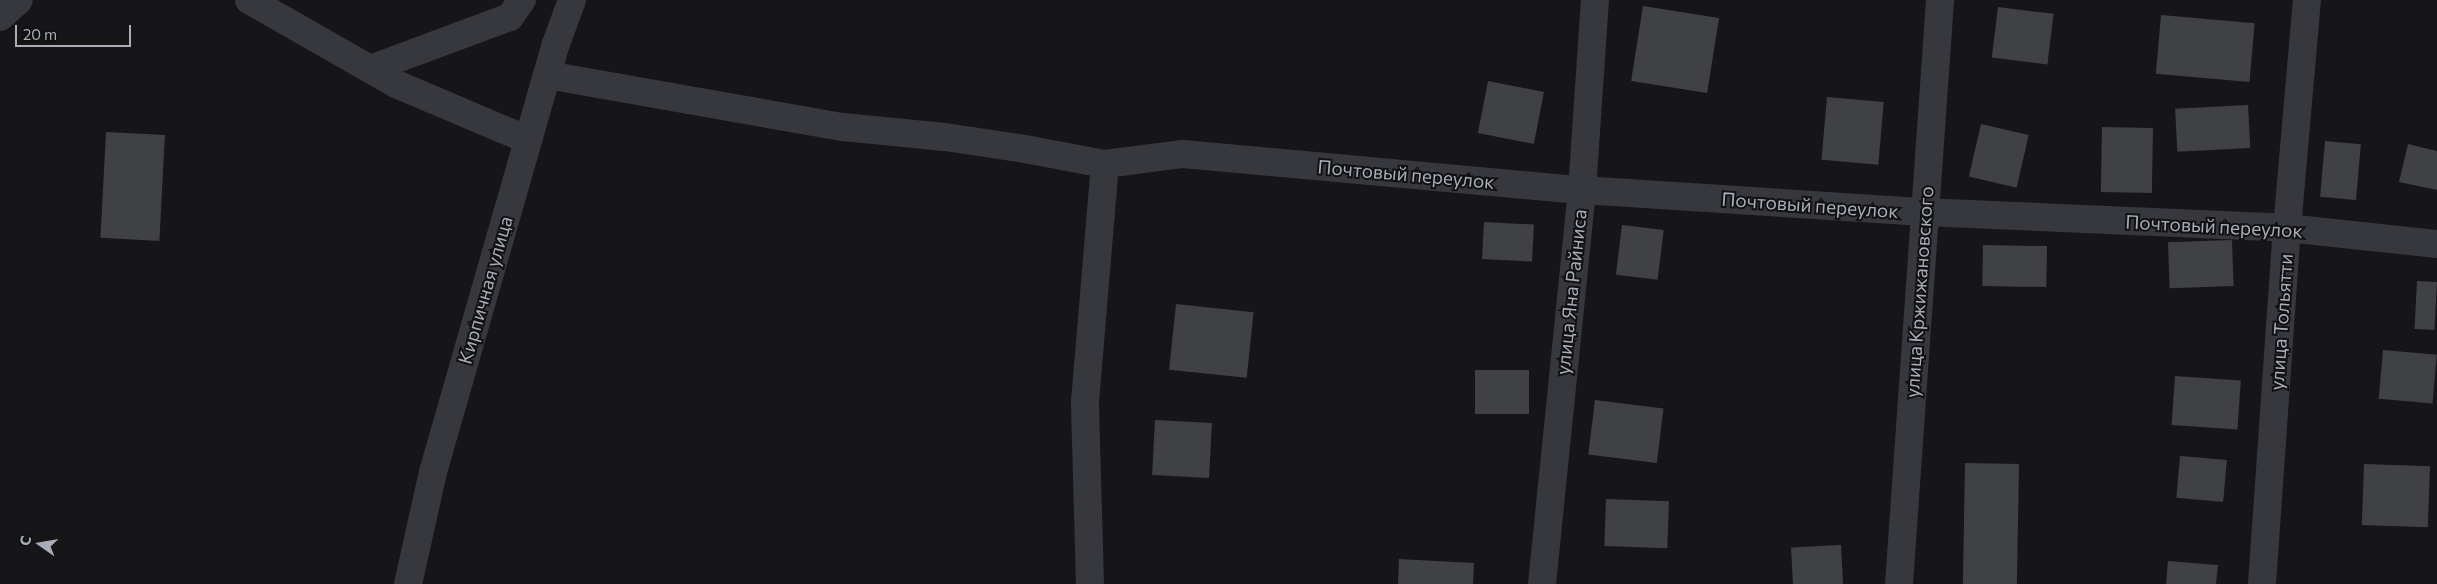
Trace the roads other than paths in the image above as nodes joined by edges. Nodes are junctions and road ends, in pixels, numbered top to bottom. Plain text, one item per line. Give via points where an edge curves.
1 (19, 0) edge
2 (249, 0) edge
3 (522, 0) edge
4 (572, 0) edge
5 (1595, 0) edge
6 (1940, 0) edge
7 (2307, 0) edge
8 (0, 17) edge
9 (370, 69) junction
10 (547, 75) junction
11 (528, 140) junction
12 (1105, 164) junction
13 (1582, 190) junction
14 (1924, 212) junction
15 (2287, 228) junction
16 (2437, 244) edge
17 (408, 584) edge
18 (1090, 584) edge
19 (1542, 584) edge
20 (1898, 584) edge
21 (2262, 584) edge

1 - 8 street
2 - 9 street
3 - 9 street via 510,17
4 - 10 street, Кирпичная улица
5 - 13 street, улица Яна Райниса
6 - 14 street, улица Кржижановского
7 - 15 street, улица Тольятти
9 - 11 street via 396,84
10 - 11 street, Кирпичная улица
10 - 12 street, Почтовый переулок via 843,127 954,138
11 - 17 street, Кирпичная улица via 433,472
12 - 13 street, Почтовый переулок via 1183,154
12 - 18 street via 1085,402
13 - 14 street, Почтовый переулок
13 - 19 street, улица Яна Райниса
14 - 15 street, Почтовый переулок
14 - 20 street, улица Кржижановского
15 - 16 street, Почтовый переулок
15 - 21 street, улица Тольятти

